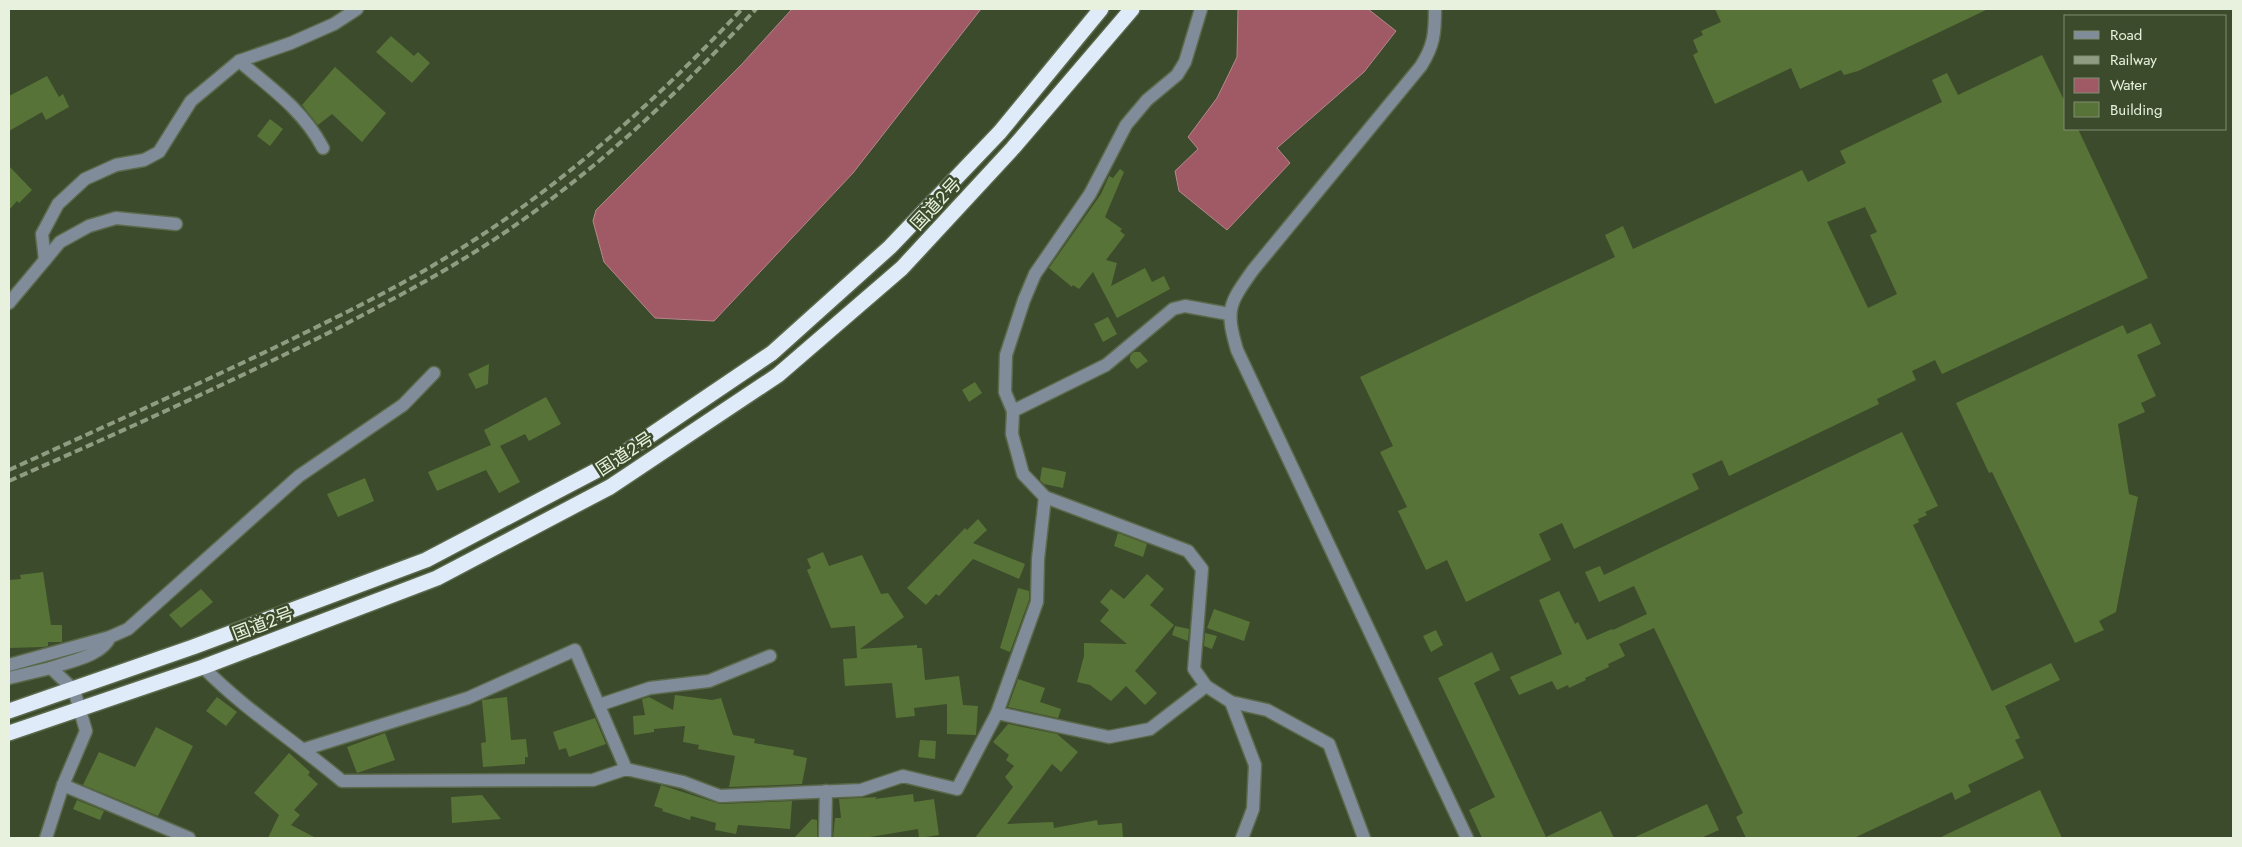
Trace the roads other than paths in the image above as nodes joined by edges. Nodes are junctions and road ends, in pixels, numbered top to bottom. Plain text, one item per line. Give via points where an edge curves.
1 (357, 9) edge
2 (1102, 9) edge
3 (1132, 9) edge
4 (1201, 9) edge
5 (1435, 9) edge
6 (239, 61) junction
7 (323, 148) dead end
8 (176, 224) dead end
9 (45, 260) junction
10 (9, 303) edge
11 (1229, 314) junction
12 (434, 373) dead end
13 (1013, 411) junction
14 (1045, 497) junction
15 (110, 637) junction
16 (770, 656) dead end
17 (9, 665) edge
18 (203, 667) junction
19 (51, 668) junction
20 (9, 678) edge
21 (1206, 686) junction
22 (74, 690) junction
23 (1231, 702) junction
24 (599, 705) junction
25 (80, 709) junction
26 (9, 711) edge
27 (996, 713) junction
28 (9, 733) edge
29 (305, 749) junction
30 (626, 769) junction
31 (63, 785) junction
32 (826, 791) junction
33 (46, 838) edge
34 (189, 838) edge
35 (825, 838) edge
36 (1242, 838) edge
37 (1364, 838) edge
38 (1467, 838) edge

1 - 6 street via 334,24 291,43
2 - 22 highway, 国道2号 via 1000,132 890,247 772,353 605,466 426,560
3 - 18 highway, 国道2号 via 1013,148 902,268 778,375 610,487 437,578
4 - 13 street via 1178,75 1147,100 1126,125 1090,194 1035,274 1006,355 1005,392
5 - 11 street via 1436,31 1432,48 1421,66 1253,270 1232,300
6 - 7 street via 300,113
6 - 9 street via 191,101 159,152 144,160 116,165 85,179 58,204 42,234
8 - 9 street via 116,218 89,226 60,242
9 - 10 street
11 - 13 street via 1185,306 1173,309 1106,365
11 - 38 street via 1237,350
12 - 15 street via 403,405 299,476 128,629
13 - 14 street via 1012,434 1023,474
14 - 21 street via 1188,551 1202,569 1194,669
14 - 27 street via 1037,602
15 - 17 street
15 - 19 street via 106,646 98,651
16 - 24 street via 709,681 650,688
18 - 25 highway, 国道2号
18 - 29 street via 239,701
19 - 20 street
19 - 22 street
21 - 23 street
21 - 27 street via 1150,728 1109,737
22 - 25 street
22 - 26 highway, 国道2号
23 - 36 street via 1255,765 1253,809
23 - 37 street via 1267,710 1329,744
24 - 29 street via 575,650 468,698
24 - 30 street
25 - 28 highway, 国道2号
25 - 31 street via 86,731
27 - 32 street via 957,789 903,776 861,790
29 - 30 street via 342,781 593,780
30 - 32 street via 683,782 720,796
31 - 33 street
31 - 34 street
32 - 35 street

